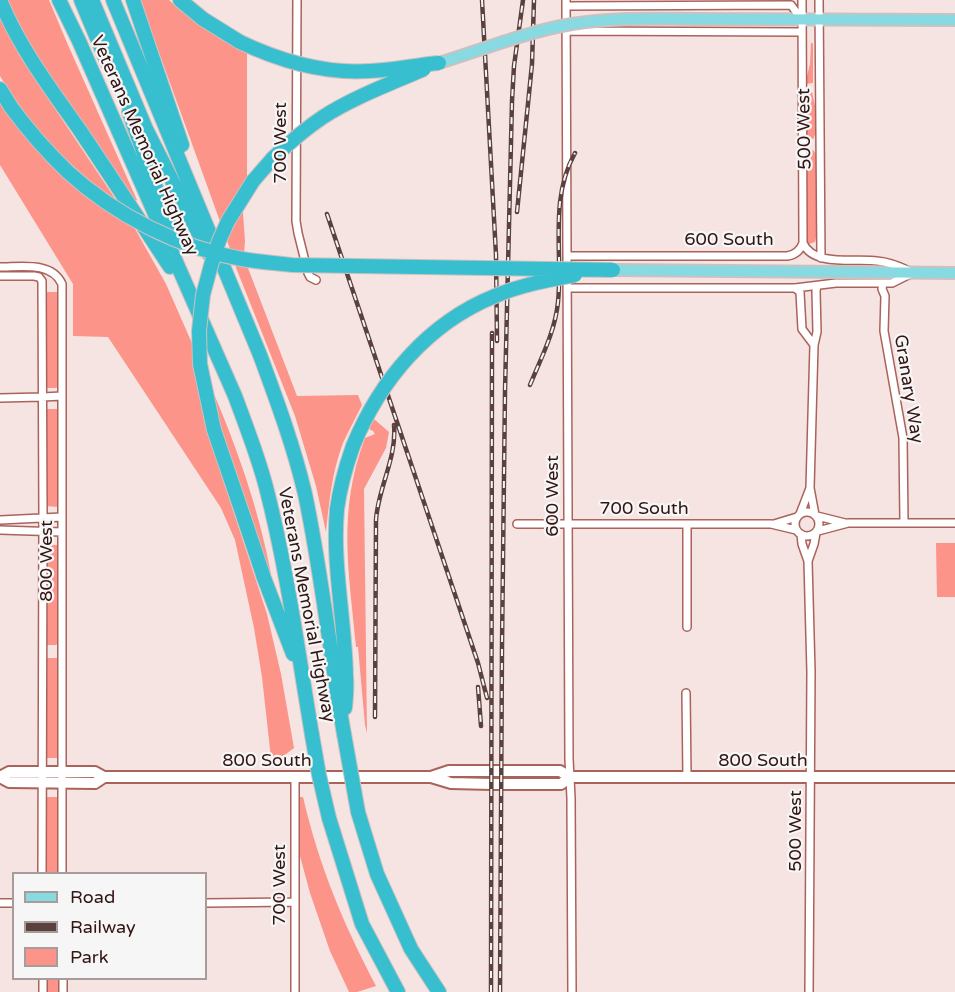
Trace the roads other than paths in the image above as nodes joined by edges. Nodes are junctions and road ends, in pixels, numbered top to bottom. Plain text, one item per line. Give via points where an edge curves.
1 (0, 0) edge
2 (59, 0) edge
3 (81, 0) edge
4 (92, 0) edge
5 (113, 0) edge
6 (132, 0) edge
7 (180, 0) edge
8 (297, 0) edge
9 (802, 0) edge
10 (819, 0) edge
11 (566, 3) edge
12 (802, 20) junction
13 (819, 20) junction
14 (955, 20) edge
15 (566, 31) junction
16 (802, 32) junction
17 (439, 63) junction
18 (0, 90) edge
19 (803, 243) junction
20 (567, 256) junction
21 (821, 258) junction
22 (0, 267) edge
23 (223, 267) junction
24 (613, 270) junction
25 (912, 273) junction
26 (955, 273) edge
27 (0, 276) edge
28 (316, 280) dead end
29 (882, 283) junction
30 (892, 283) junction
31 (817, 286) junction
32 (567, 288) junction
33 (795, 288) junction
34 (885, 296) junction
35 (192, 302) junction
36 (211, 344) junction
37 (814, 345) junction
38 (260, 355) junction
39 (62, 396) junction
40 (42, 397) junction
41 (0, 398) edge
42 (810, 488) junction
43 (799, 515) junction
44 (816, 515) junction
45 (62, 517) junction
46 (43, 519) junction
47 (0, 520) edge
48 (848, 523) junction
49 (904, 523) junction
50 (955, 523) edge
51 (517, 524) dead end
52 (568, 524) junction
53 (687, 524) junction
54 (771, 524) junction
55 (0, 530) edge
56 (43, 531) junction
57 (62, 532) junction
58 (799, 532) junction
59 (817, 532) junction
60 (808, 561) junction
61 (687, 627) dead end
62 (304, 684) junction
63 (686, 693) dead end
64 (344, 734) junction
65 (0, 777) edge
66 (43, 777) junction
67 (62, 777) junction
68 (295, 777) junction
69 (570, 777) junction
70 (687, 777) junction
71 (811, 777) junction
72 (955, 777) edge
73 (42, 872) edge
74 (62, 872) edge
75 (295, 902) junction
76 (207, 903) edge
77 (295, 992) edge
78 (398, 992) edge
79 (438, 992) edge
80 (572, 992) edge
81 (809, 992) edge

1 - 35 highway via 43,79
2 - 35 highway, Veterans Memorial Highway
3 - 36 highway via 135,128
4 - 38 highway via 146,129
5 - 23 highway, Veterans Memorial Highway
6 - 23 highway
7 - 17 highway, bridge via 240,42 298,64 368,71
8 - 28 street, 700 West via 296,221 308,273
9 - 12 street, 500 West
10 - 13 street, 500 West
11 - 12 street via 791,5
11 - 15 street, 600 West
12 - 13 main road
12 - 16 street, 500 West
12 - 17 main road, bridge via 609,20 571,24
13 - 14 main road
13 - 21 street, 500 West
15 - 16 street
15 - 20 street, 600 West
16 - 19 street, 500 West
17 - 62 highway, bridge via 356,98 308,127 273,158 228,221 203,295 200,364 214,430
18 - 24 highway, bridge via 35,137 87,188 155,230 190,245 240,259 292,265
19 - 20 street, 600 South via 796,254 787,256
19 - 21 street via 811,254
20 - 32 street, 600 West
21 - 25 street, 600 South via 880,261
22 - 39 street, 800 West via 45,268 62,284
23 - 38 highway, Veterans Memorial Highway
24 - 25 main road, 600 South
24 - 64 highway, bridge via 529,284 495,296 451,320 415,349 368,413 346,464 336,532 346,677
25 - 26 main road, 600 South
25 - 30 street, 600 South
27 - 40 street, 800 West via 36,276 42,281
29 - 30 street, 600 South
29 - 31 street, 600 South
29 - 34 street, Granary Way
30 - 34 street, Granary Way
31 - 33 street, 600 South
31 - 37 street
32 - 33 street, 600 South
32 - 52 street, 600 West
33 - 37 street via 800,292 802,329
34 - 49 street, Granary Way via 884,331 903,438
35 - 36 highway, Veterans Memorial Highway
36 - 62 highway, Veterans Memorial Highway via 235,396 266,485
37 - 42 street
38 - 64 highway, Veterans Memorial Highway via 279,404 304,493
39 - 40 street
39 - 45 street, 800 West
40 - 41 street
40 - 46 street, 800 West
42 - 43 street
42 - 44 street
43 - 44 street
43 - 54 street, 700 South
43 - 58 street via 795,524
44 - 48 street
44 - 59 street
45 - 46 street
45 - 57 street, 800 West
46 - 47 street
46 - 56 street, 800 West
48 - 49 street
48 - 59 street
49 - 50 street
51 - 52 street, 700 South
52 - 53 street, 700 South
52 - 69 street, 600 West
53 - 54 street, 700 South
53 - 61 street
54 - 58 street, 700 South
55 - 56 street
56 - 57 street
56 - 66 street, 800 West
57 - 67 street, 800 West
58 - 59 street via 808,536
58 - 60 street, 500 West
59 - 60 street, 500 West
60 - 71 street, 500 West
62 - 78 highway, Veterans Memorial Highway, bridge via 329,818 362,924
63 - 70 street
64 - 79 highway, Veterans Memorial Highway, bridge via 358,812 377,874 411,949
65 - 66 street, 800 South via 9,782
66 - 67 street, 800 South
66 - 73 street, 800 West
67 - 68 street, 800 South via 95,783 104,777
67 - 74 street, 800 West
68 - 69 street, 800 South via 431,777 451,783 492,784 561,784
68 - 75 street, 700 West
69 - 70 street, 800 South
69 - 80 street, 600 West
70 - 71 street, 800 South
71 - 72 street, 800 South
71 - 81 street, 500 West
75 - 76 street
75 - 77 street, 700 West

